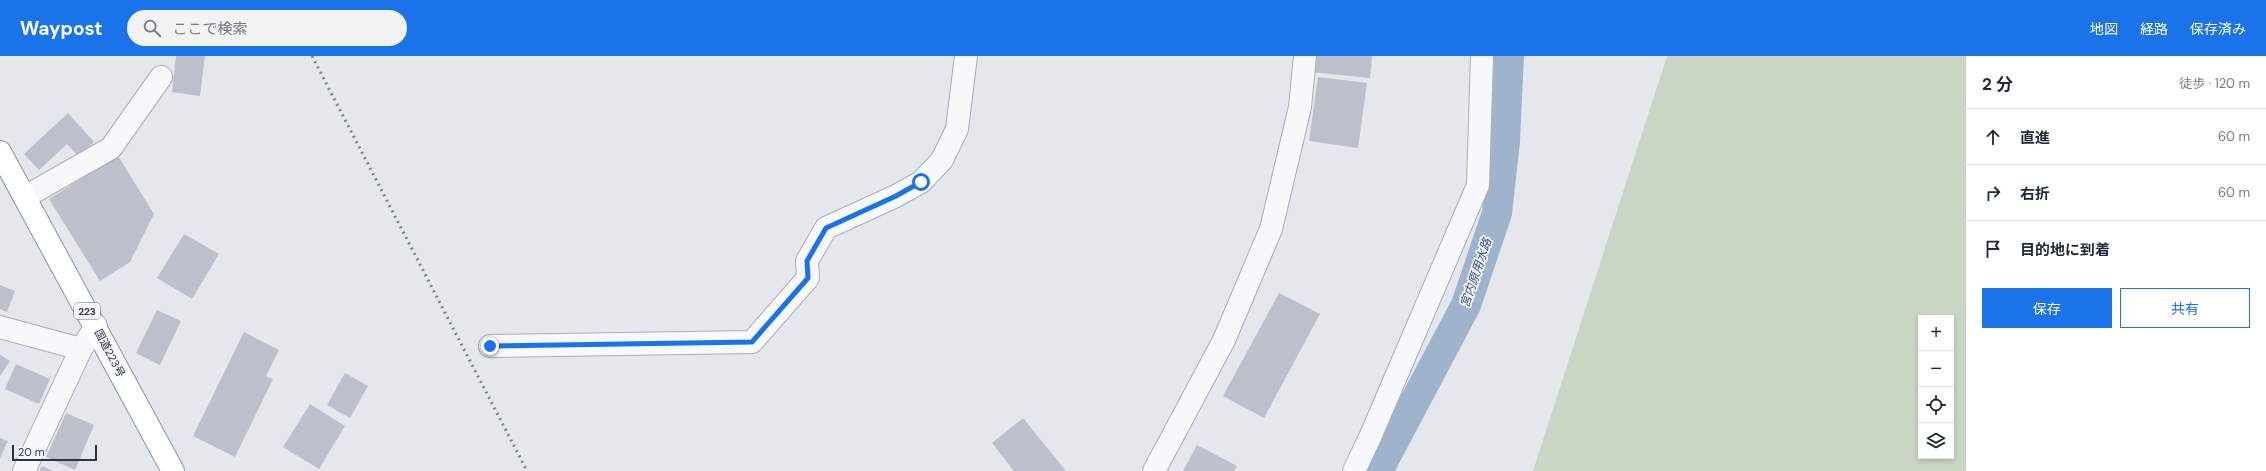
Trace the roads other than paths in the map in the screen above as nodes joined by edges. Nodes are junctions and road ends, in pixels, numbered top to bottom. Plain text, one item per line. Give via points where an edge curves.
1 (966, 56) edge
2 (1305, 56) edge
3 (1482, 56) edge
4 (162, 77) dead end
5 (0, 152) edge
6 (25, 197) junction
7 (96, 326) junction
8 (0, 327) edge
9 (490, 346) dead end
10 (81, 349) junction
11 (24, 471) edge
12 (173, 471) edge
13 (1154, 471) edge
14 (1354, 471) edge

1 - 9 street via 957,129 942,160 921,182 826,228 807,261 808,278 752,342
2 - 13 street via 1300,108 1271,229 1224,340
3 - 14 street via 1478,184
4 - 6 street via 111,148
5 - 6 highway, 国道223号 / 223
6 - 7 highway, 国道223号 / 223
7 - 10 street
7 - 12 highway, 国道223号 / 223
8 - 10 street
10 - 11 street

